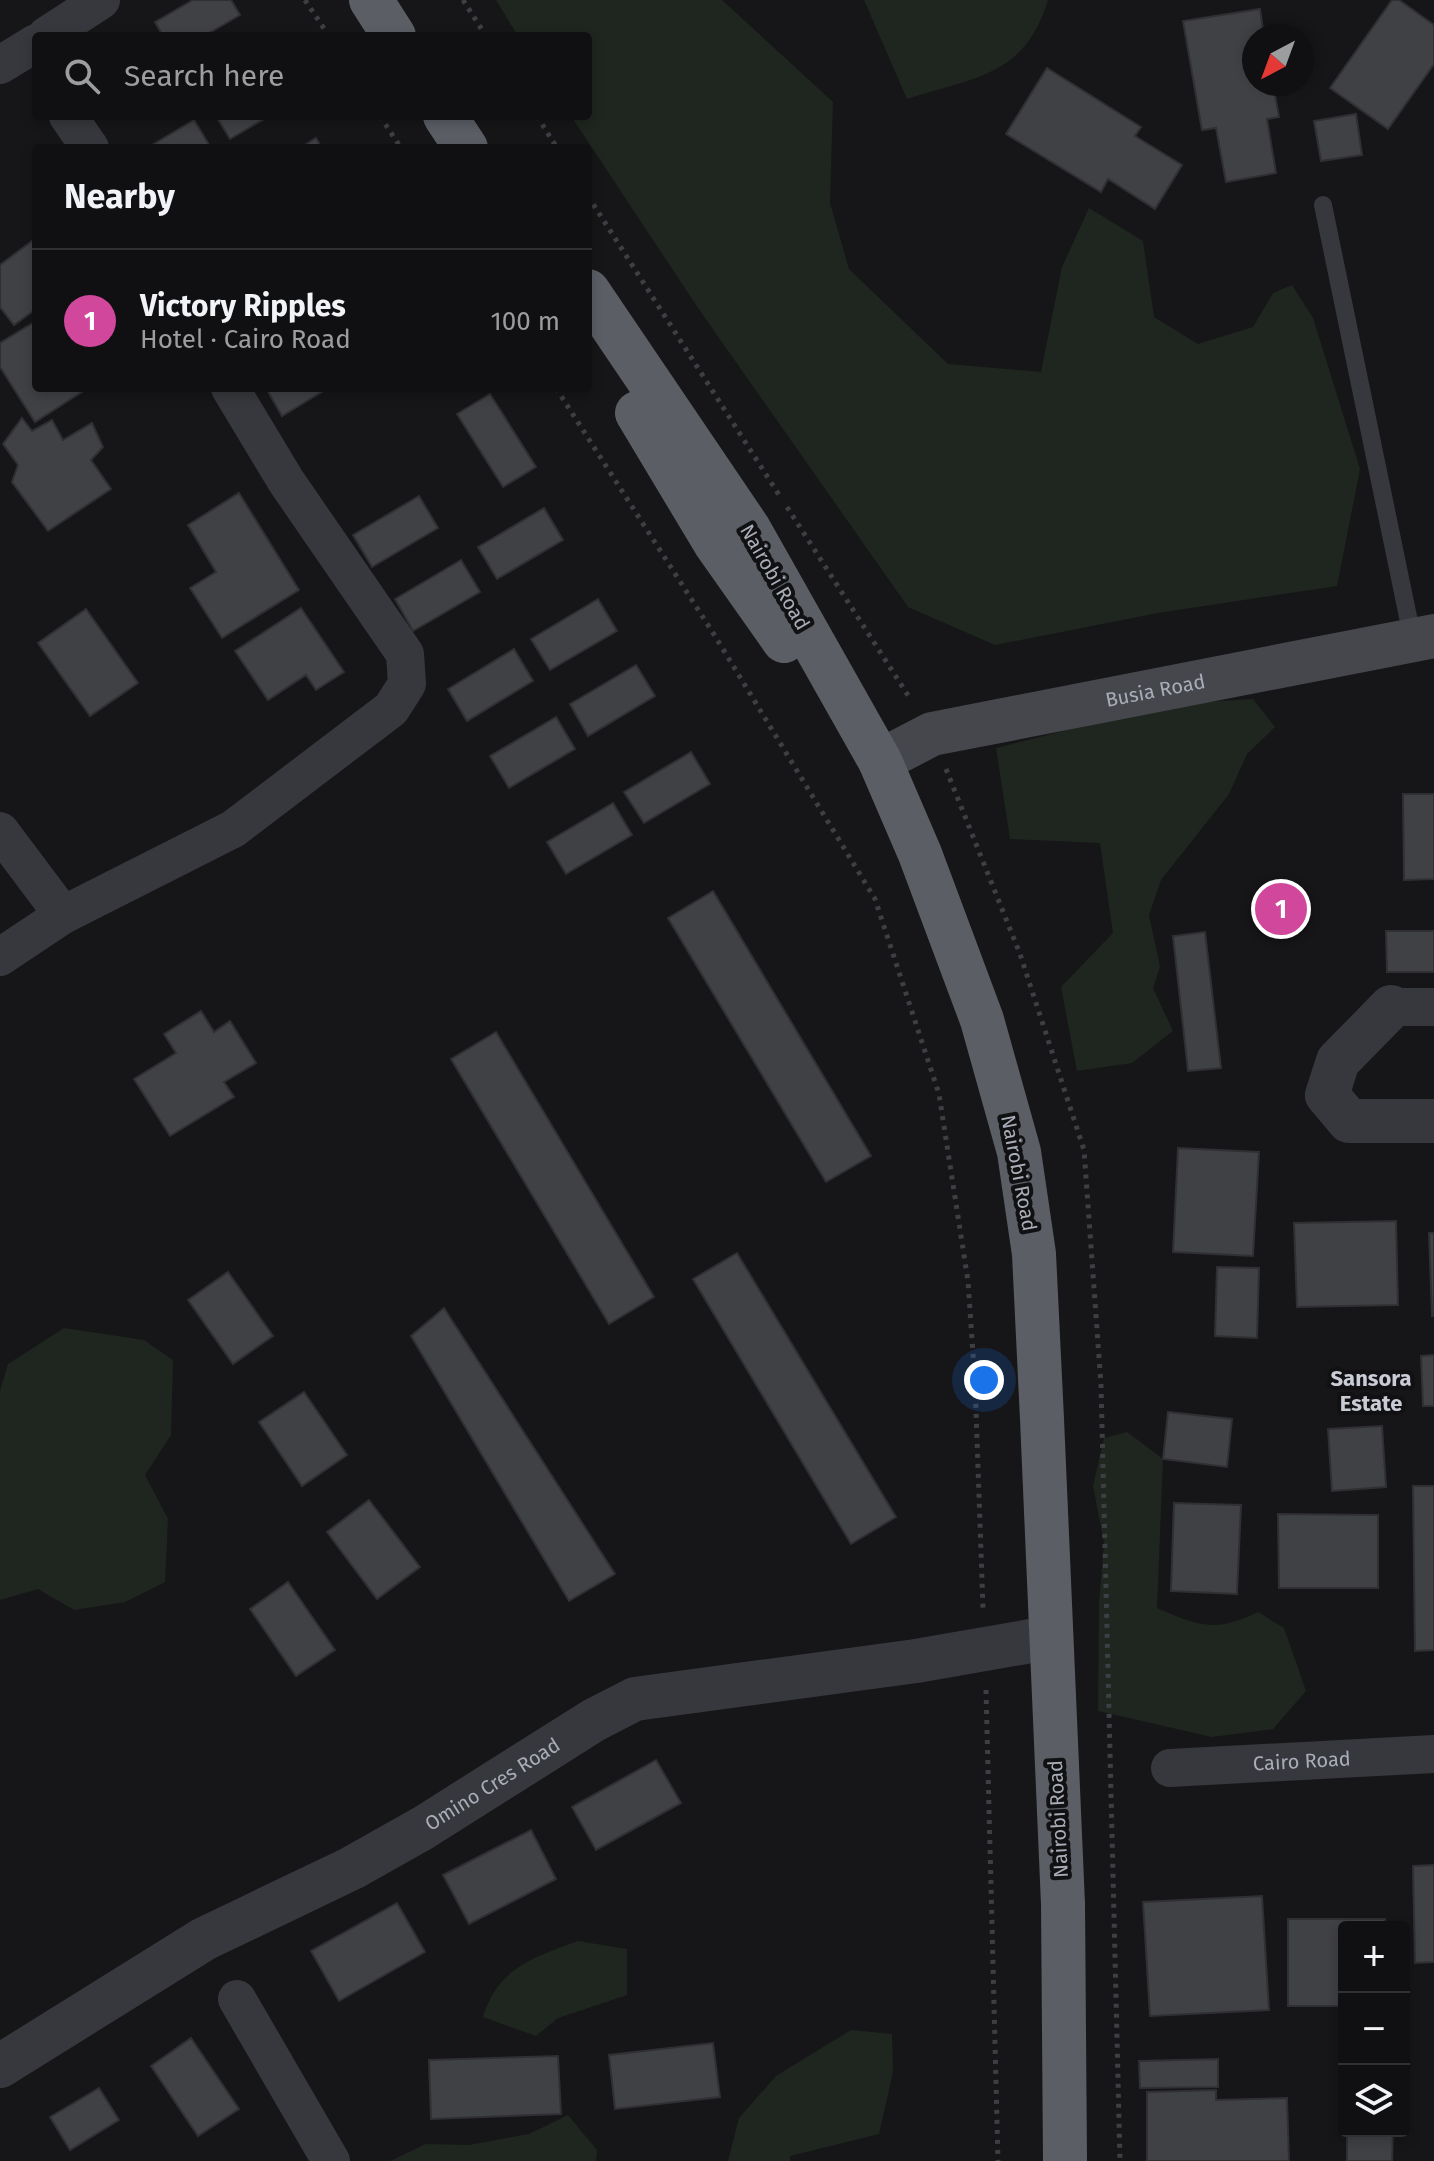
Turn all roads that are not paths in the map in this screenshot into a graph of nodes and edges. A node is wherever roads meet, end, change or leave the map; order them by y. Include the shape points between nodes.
1 (101, 0) edge
2 (371, 0) edge
3 (405, 0) edge
4 (57, 32) edge
5 (391, 32) edge
6 (425, 32) edge
7 (71, 120) edge
8 (448, 120) edge
9 (478, 120) edge
10 (87, 144) edge
11 (463, 144) edge
12 (492, 144) edge
13 (1323, 205) dead end
14 (592, 297) edge
15 (592, 337) edge
16 (232, 392) edge
17 (1423, 639) edge
18 (880, 761) junction
19 (0, 831) edge
20 (63, 915) junction
21 (0, 957) edge
22 (1413, 1007) edge
23 (1434, 1121) edge
24 (1031, 1641) junction
25 (1434, 1754) edge
26 (1170, 1768) dead end
27 (237, 1999) dead end
28 (0, 2066) edge
29 (331, 2161) edge
30 (1044, 2161) edge
31 (1065, 2161) edge

1 - 4 street
2 - 5 highway
3 - 6 highway
7 - 10 street
8 - 11 highway
9 - 12 highway
13 - 17 lane
14 - 18 highway, Nairobi Road via 749,529
15 - 24 highway, Nairobi Road via 715,543 871,765 919,870 978,1035 1013,1153 1024,1260 1031,1375
16 - 20 street via 286,481 405,654 407,684 391,709 233,829
17 - 18 main road, Busia Road via 932,734
18 - 31 highway, Nairobi Road via 982,1020 1019,1152 1034,1254 1063,1904
19 - 20 street
20 - 21 street
22 - 23 street via 1338,1061 1327,1095 1349,1121
24 - 28 street, Omino Cres Road via 635,1699 352,1868 204,1939
24 - 30 highway, Nairobi Road
25 - 26 street, Cairo Road
27 - 29 street

